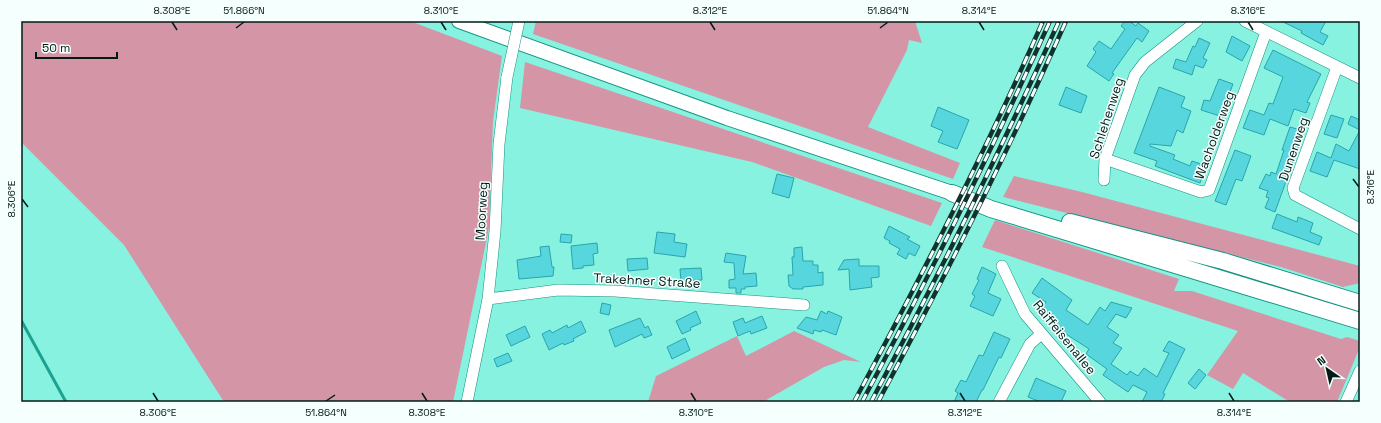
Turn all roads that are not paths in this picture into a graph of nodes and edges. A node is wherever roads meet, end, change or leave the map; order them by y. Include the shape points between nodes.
1 (459, 21) edge
2 (519, 21) edge
3 (1197, 21) edge
4 (1245, 21) edge
5 (1266, 32) junction
6 (1337, 67) junction
7 (1360, 78) edge
8 (1105, 159) junction
9 (1104, 180) dead end
10 (952, 192) junction
11 (1360, 229) edge
12 (1002, 266) dead end
13 (488, 298) junction
14 (1360, 303) edge
15 (804, 305) dead end
16 (1356, 320) edge
17 (1041, 334) junction
18 (1360, 371) edge
19 (467, 402) edge
20 (999, 402) edge
21 (1100, 402) edge
22 (1346, 402) edge

1 - 10 main road via 727,118
2 - 13 street, Moorweg, bridge via 507,77 499,144 495,231
3 - 8 street, Schlehenweg via 1145,62 1135,75
4 - 5 street
5 - 6 street
5 - 8 street, Wacholderweg via 1209,190 1201,192
6 - 7 street
6 - 11 street, Dunenweg via 1293,188 1295,195
8 - 9 street, Schlehenweg
10 - 14 highway via 1223,261
10 - 16 highway via 991,209
12 - 17 street, Raiffeisenallee via 1025,314
13 - 15 street, Trakehner Straße via 558,290 615,291
13 - 19 street, Moorweg
17 - 20 street via 1030,344
17 - 21 street, Raiffeisenallee
18 - 22 street

